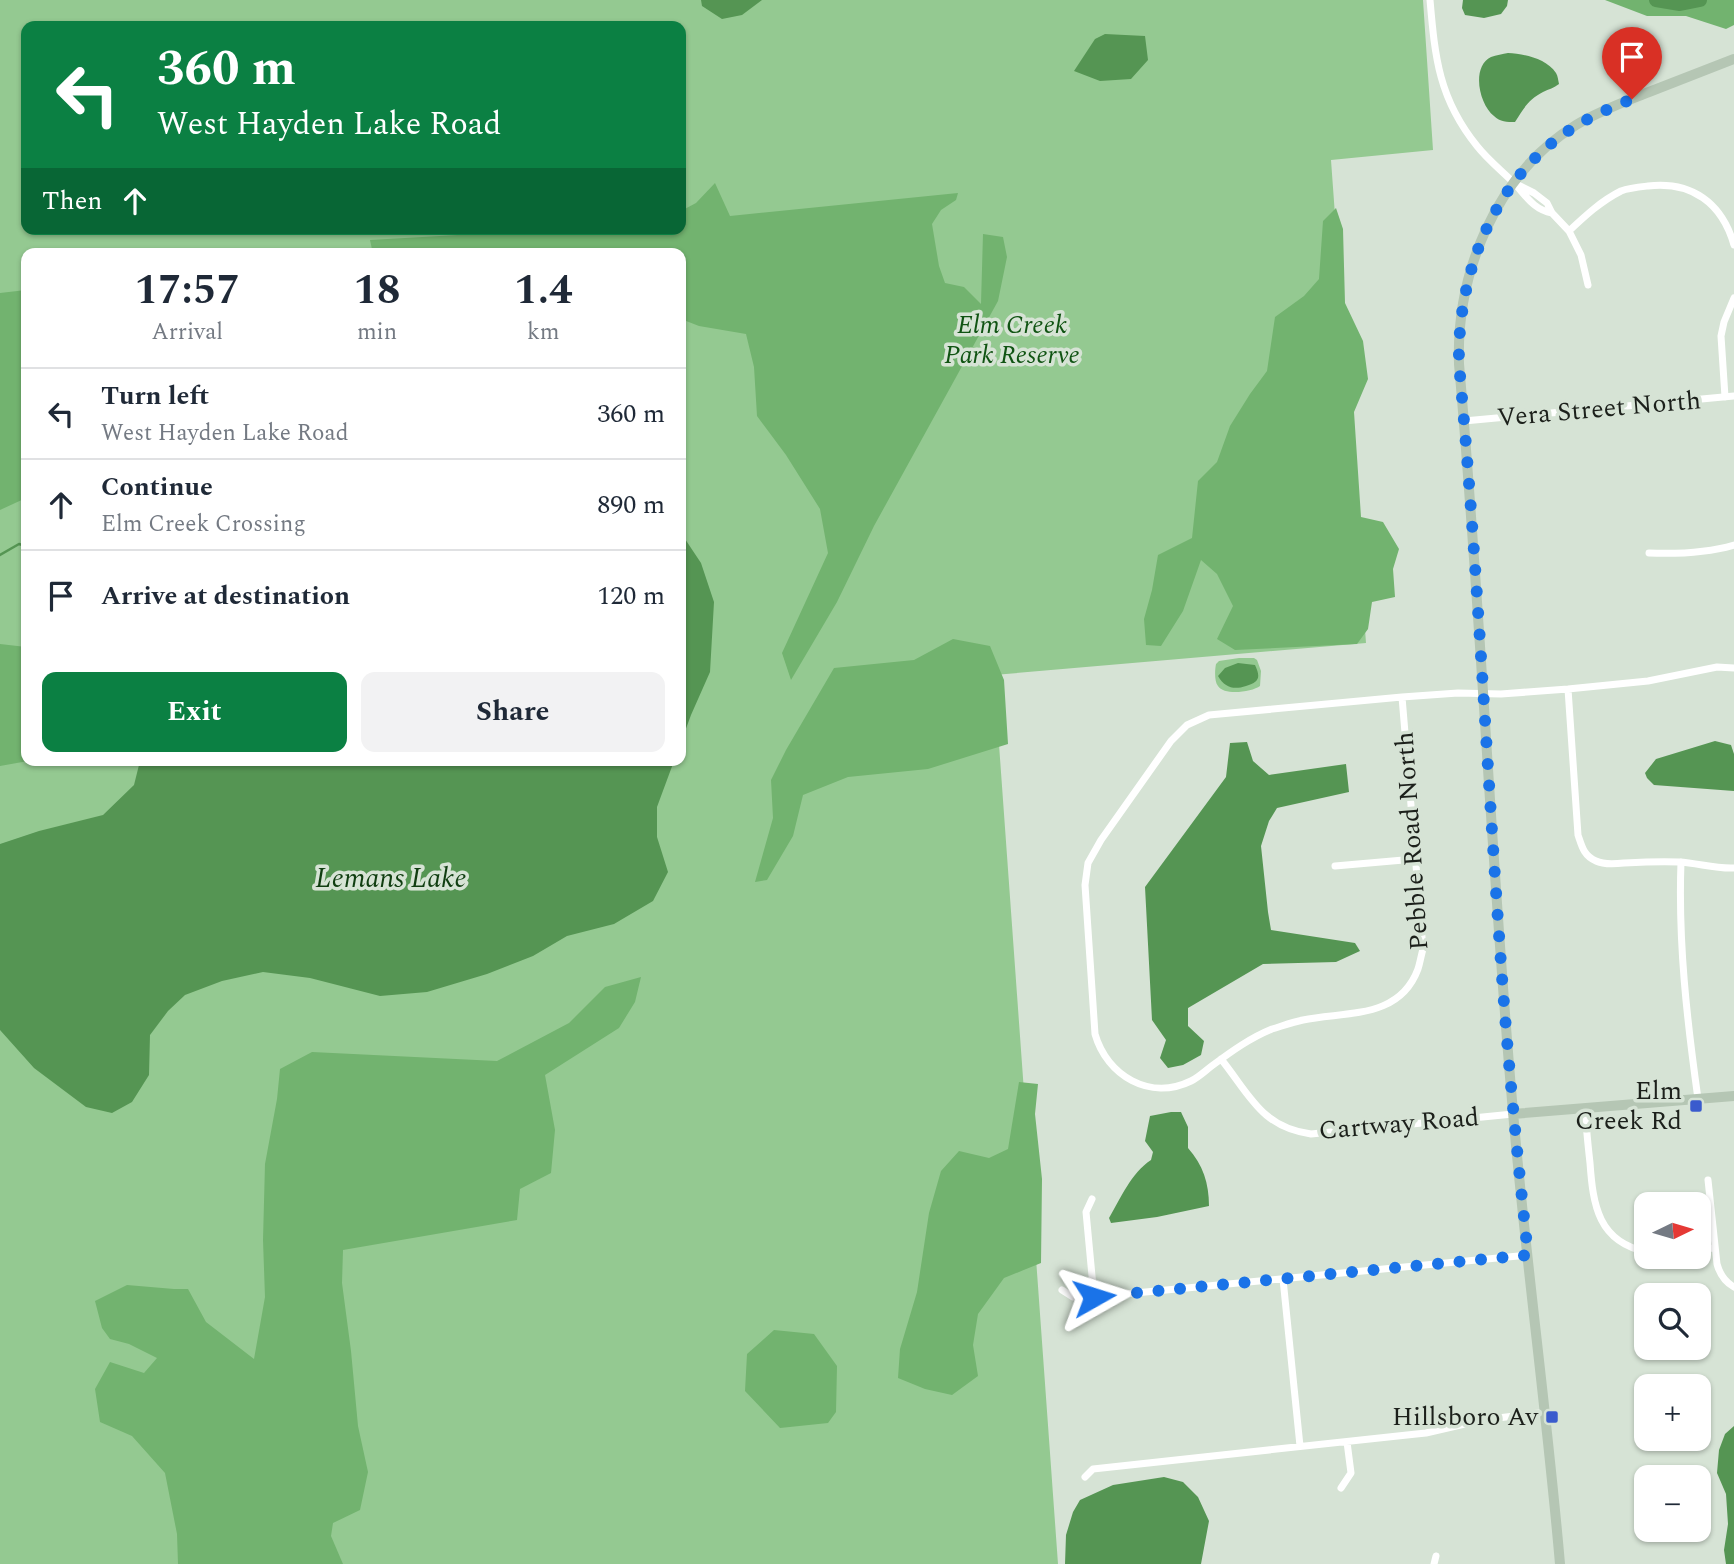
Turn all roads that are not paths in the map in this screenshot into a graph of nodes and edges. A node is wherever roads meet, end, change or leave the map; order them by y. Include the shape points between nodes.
1 (1430, 0) edge
2 (1734, 59) edge
3 (1514, 183) junction
4 (1569, 231) junction
5 (1734, 245) edge
6 (1588, 285) dead end
7 (1734, 298) edge
8 (1730, 397) edge
9 (1464, 421) junction
10 (1734, 545) edge
11 (1649, 553) dead end
12 (1734, 668) edge
13 (1568, 689) junction
14 (1484, 694) junction
15 (1402, 697) junction
16 (1415, 859) junction
17 (1681, 862) junction
18 (1335, 866) dead end
19 (1734, 868) edge
20 (1221, 1059) junction
21 (1734, 1096) edge
22 (1698, 1099) junction
23 (1585, 1108) junction
24 (1513, 1114) junction
25 (1709, 1180) dead end
26 (1092, 1199) dead end
27 (1634, 1248) edge
28 (1712, 1248) edge
29 (1715, 1248) junction
30 (1528, 1255) junction
31 (1283, 1279) junction
32 (1734, 1287) edge
33 (1062, 1290) dead end
34 (1094, 1297) junction
35 (1546, 1412) junction
36 (1348, 1442) junction
37 (1300, 1446) junction
38 (1085, 1477) dead end
39 (1341, 1488) dead end
40 (1560, 1564) edge

1 - 3 street via 1436,60 1452,106 1478,147
2 - 3 main road via 1586,119 1544,149
3 - 4 street via 1529,201 1552,213
3 - 9 main road via 1482,239 1464,295 1458,351
4 - 5 street via 1597,205 1625,190 1663,185 1695,193 1709,202 1729,228
4 - 6 street
7 - 8 street via 1721,336
8 - 9 street, Vera Street North
9 - 14 main road
10 - 11 street
12 - 13 street, Pebble Road North
13 - 14 street, Pebble Road North
13 - 17 street via 1578,835 1583,851 1599,862 1614,864
14 - 15 street, Pebble Road North
14 - 24 main road
15 - 16 street, Pebble Road North
15 - 20 street, Pebble Road North via 1209,715 1187,725 1171,741 1088,863 1085,885 1093,1017 1105,1058 1126,1078 1158,1087 1192,1080
16 - 18 street
16 - 20 street, Pebble Road North via 1423,949 1417,971 1404,991 1375,1010 1302,1020 1273,1029
17 - 19 street
17 - 22 street via 1686,1008
20 - 24 street, Cartway Road via 1257,1108 1297,1132
21 - 22 main road, Cartway Road
22 - 23 main road, Cartway Road
23 - 24 main road, Cartway Road
23 - 27 street via 1595,1207 1611,1233
24 - 30 main road
25 - 29 street
26 - 34 street via 1086,1212
28 - 29 street
29 - 32 street via 1719,1273
30 - 31 street
30 - 35 main road
31 - 34 street
31 - 37 street
33 - 34 street via 1073,1297
35 - 36 street
35 - 40 main road
36 - 37 street
36 - 39 street via 1351,1474
37 - 38 street via 1093,1468

